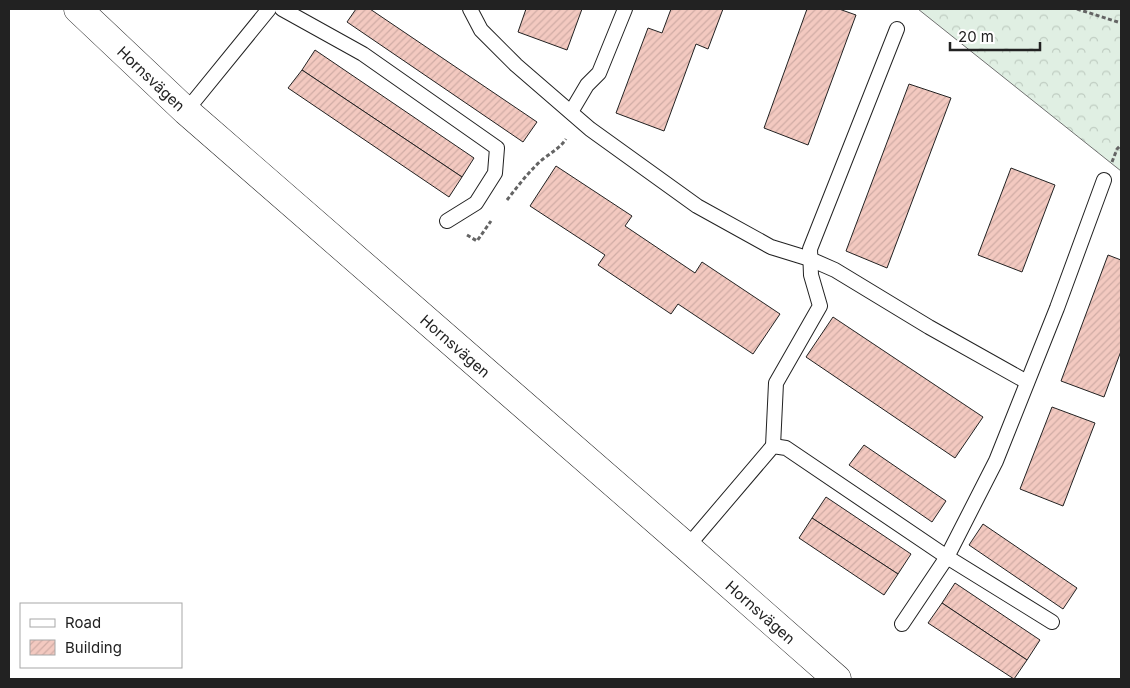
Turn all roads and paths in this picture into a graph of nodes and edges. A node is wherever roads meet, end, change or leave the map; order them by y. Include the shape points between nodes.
1 (78, 9) edge
2 (268, 9) edge
3 (282, 9) edge
4 (470, 9) edge
5 (625, 9) edge
6 (1077, 9) edge
7 (1121, 23) edge
8 (897, 29) dead end
9 (186, 111) junction
10 (575, 116) junction
11 (1104, 180) dead end
12 (506, 201) dead end
13 (494, 217) dead end
14 (447, 221) joint
15 (810, 259) junction
16 (1027, 382) junction
17 (774, 446) junction
18 (688, 547) junction
19 (947, 557) junction
20 (1052, 622) dead end
21 (902, 624) dead end
22 (837, 679) edge

1 - 9 street, Hornsvägen
2 - 9 lane
3 - 14 lane via 363,54 497,148 495,173 476,203
4 - 10 lane via 481,30
5 - 10 lane via 599,73 587,85
6 - 7 path
8 - 15 lane via 810,249
9 - 18 street, Hornsvägen
10 - 12 path via 562,145 543,159
10 - 15 lane via 697,206 770,247
11 - 16 lane
13 - 14 path via 476,241
15 - 16 lane via 835,270
15 - 17 lane via 820,306 776,383
16 - 19 lane via 996,461
17 - 18 lane
17 - 19 lane via 786,448
18 - 22 street, Hornsvägen
19 - 20 lane
19 - 21 lane

